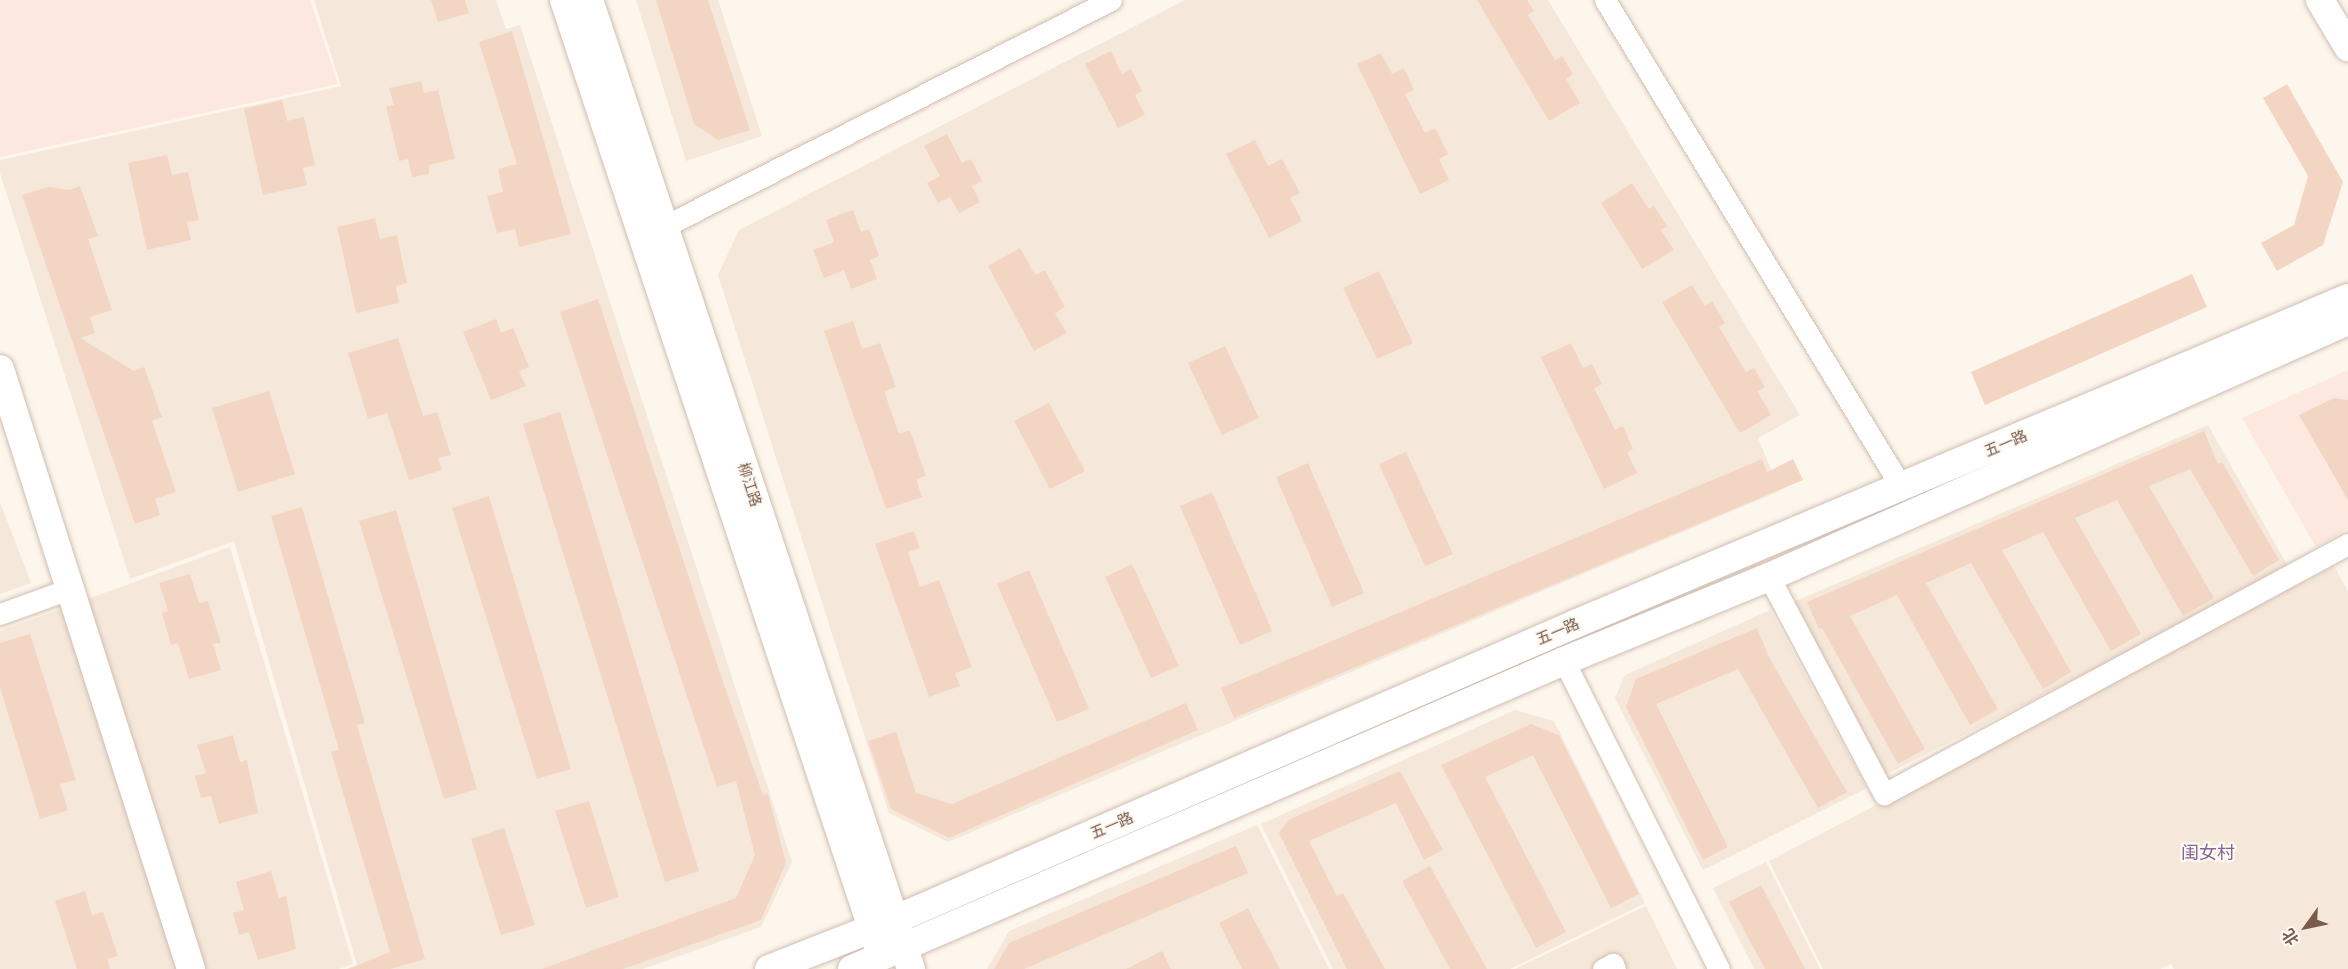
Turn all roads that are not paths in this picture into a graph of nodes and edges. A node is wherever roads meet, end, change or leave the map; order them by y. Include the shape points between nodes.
1 (564, 0) edge
2 (589, 0) edge
3 (1111, 0) edge
4 (1605, 0) edge
5 (2320, 0) edge
6 (2348, 47) edge
7 (652, 233) junction
8 (2348, 298) edge
9 (2348, 321) edge
10 (0, 369) edge
11 (1902, 488) junction
12 (2348, 544) edge
13 (1769, 577) junction
14 (69, 589) junction
15 (0, 614) edge
16 (1575, 624) junction
17 (1576, 656) junction
18 (883, 925) junction
19 (896, 961) edge
20 (190, 969) edge
21 (770, 969) edge
22 (852, 969) edge
23 (1603, 969) edge
24 (1615, 969) edge
25 (1719, 969) edge

1 - 7 street, 柳江路
2 - 7 street, 柳江路
3 - 7 street
4 - 11 street
5 - 6 street
7 - 18 street, 柳江路
8 - 11 street, 五一路
9 - 13 street, 五一路
10 - 14 street
11 - 16 street, 五一路
12 - 13 street via 1884,794
13 - 17 street, 五一路
14 - 15 street
14 - 20 street
16 - 17 street
16 - 18 street, 五一路
17 - 19 street, 五一路
17 - 25 street
18 - 19 street, 柳江路
18 - 21 street, 五一路
19 - 22 street, 五一路
23 - 24 street via 1613,964

